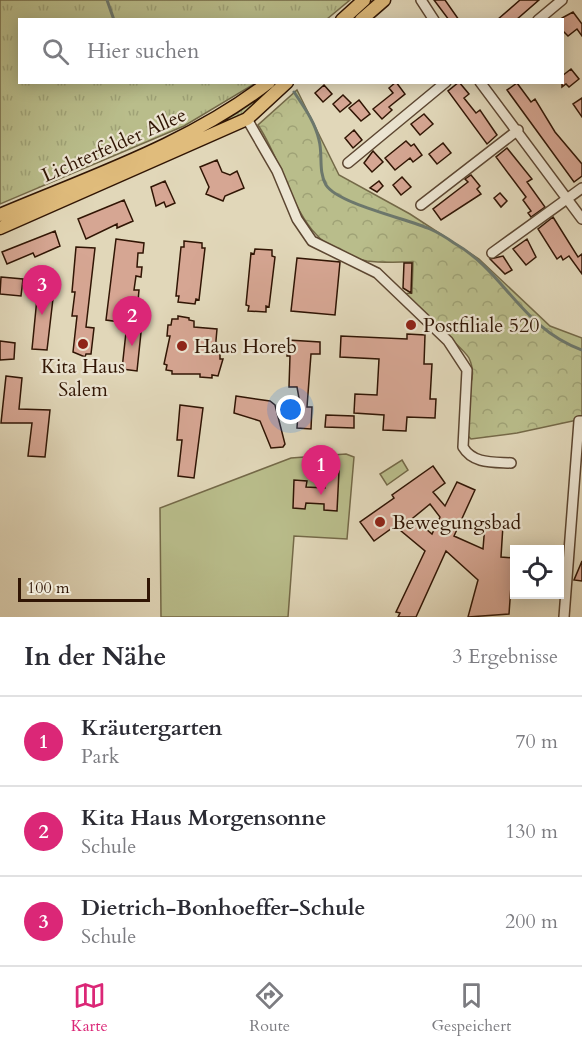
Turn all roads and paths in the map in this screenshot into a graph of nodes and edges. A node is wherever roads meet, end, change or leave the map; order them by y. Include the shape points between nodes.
1 (364, 0) edge
2 (384, 0) edge
3 (421, 0) edge
4 (562, 0) edge
5 (344, 18) edge
6 (363, 18) edge
7 (433, 18) edge
8 (540, 18) edge
9 (266, 84) edge
10 (285, 84) edge
11 (444, 84) edge
12 (482, 84) edge
13 (247, 119) junction
14 (518, 130) junction
15 (348, 163) dead end
16 (582, 188) edge
17 (567, 199) junction
18 (421, 205) dead end
19 (0, 215) edge
20 (582, 219) edge
21 (0, 228) edge
22 (492, 253) dead end
23 (581, 421) edge
24 (511, 463) dead end
25 (564, 617) edge

1 - 5 main road
2 - 6 main road
3 - 7 street
4 - 8 street
9 - 19 main road, Lichterfelder Allee via 183,138
10 - 13 main road, Lichterfelder Allee
11 - 15 street
12 - 14 street
13 - 21 main road, Lichterfelder Allee
13 - 24 street via 312,241 377,273 462,358 468,378 463,447 468,455 477,460
14 - 17 street
14 - 18 street
16 - 17 street
17 - 20 street
17 - 22 street
23 - 25 street

